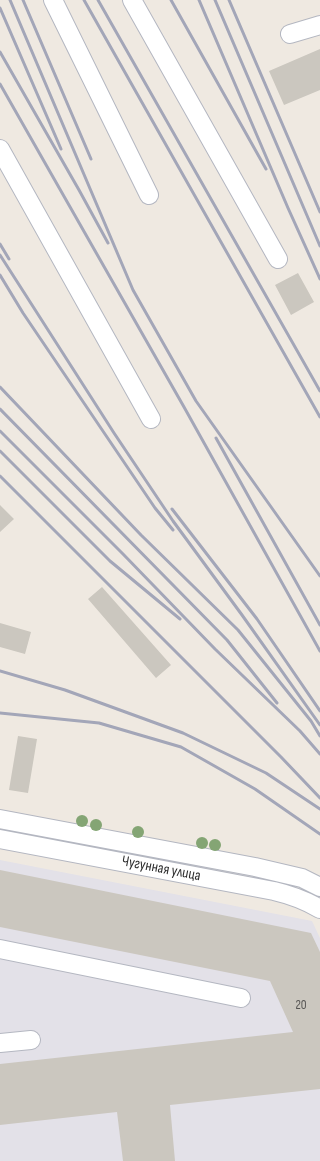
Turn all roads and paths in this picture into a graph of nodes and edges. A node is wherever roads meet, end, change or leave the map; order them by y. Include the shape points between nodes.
1 (53, 0) edge
2 (132, 0) edge
3 (320, 25) edge
4 (290, 34) dead end
5 (0, 149) edge
6 (150, 195) dead end
7 (278, 259) dead end
8 (151, 419) dead end
9 (0, 819) edge
10 (0, 839) edge
11 (320, 886) edge
12 (320, 909) edge
13 (0, 950) edge
14 (241, 998) dead end
15 (31, 1040) dead end
16 (0, 1044) edge

1 - 6 street
2 - 7 street
3 - 4 street
5 - 8 street
9 - 11 street, Чугунная улица via 255,868 302,878
10 - 12 street, Чугунная улица via 274,891 293,896
13 - 14 street
15 - 16 street

